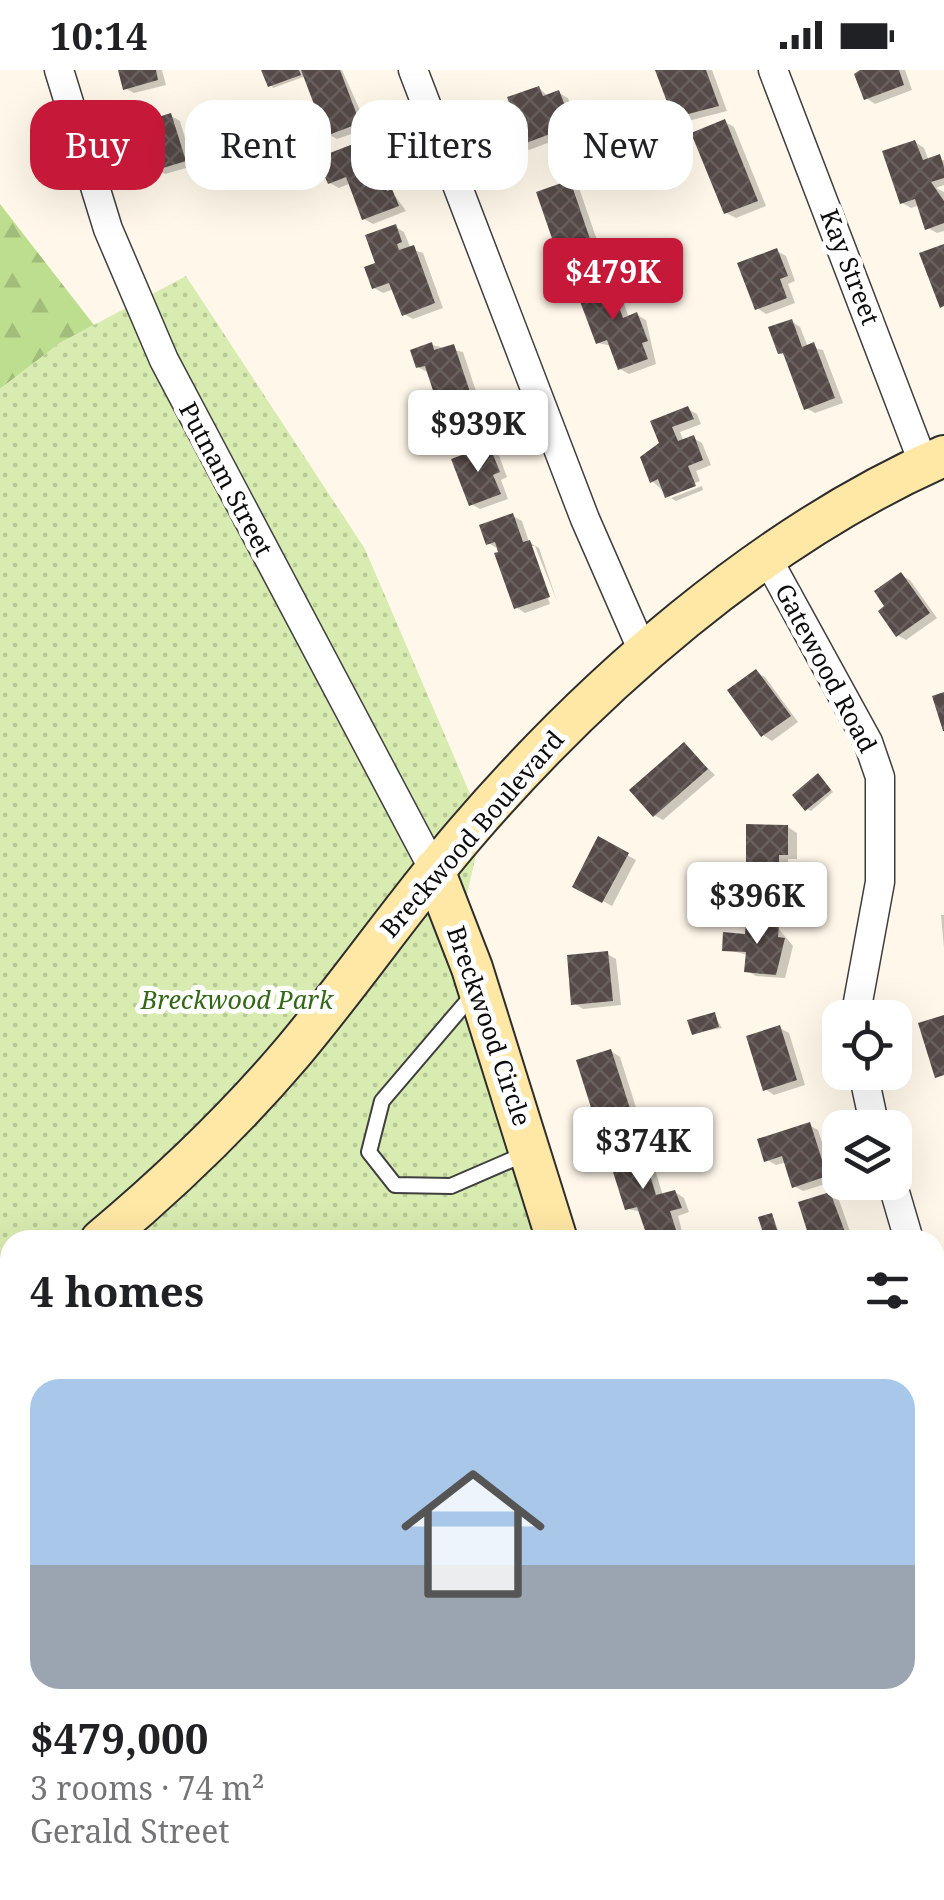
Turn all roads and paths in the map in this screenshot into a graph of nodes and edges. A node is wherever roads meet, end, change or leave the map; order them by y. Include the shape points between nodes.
1 (59, 70) edge
2 (413, 70) edge
3 (773, 70) edge
4 (934, 460) edge
5 (767, 558) junction
6 (645, 656) junction
7 (434, 870) junction
8 (479, 988) junction
9 (858, 1000) edge
10 (532, 1151) junction
11 (897, 1200) edge
12 (112, 1230) edge
13 (554, 1230) edge
14 (906, 1230) edge

1 - 7 street, Putnam Street via 108,229 164,360
2 - 6 street via 584,519
3 - 4 street, Kay Street
4 - 5 main road, Breckwood Boulevard
5 - 6 main road, Breckwood Boulevard
5 - 9 street, Gatewood Road via 868,742 880,777 880,882
6 - 7 main road, Breckwood Boulevard via 544,747
7 - 8 main road, Breckwood Circle
7 - 12 main road, Breckwood Boulevard via 270,1078
8 - 10 main road, Breckwood Circle
8 - 10 lane via 382,1101 369,1152 395,1185 451,1186
10 - 13 main road, Breckwood Circle
11 - 14 street

